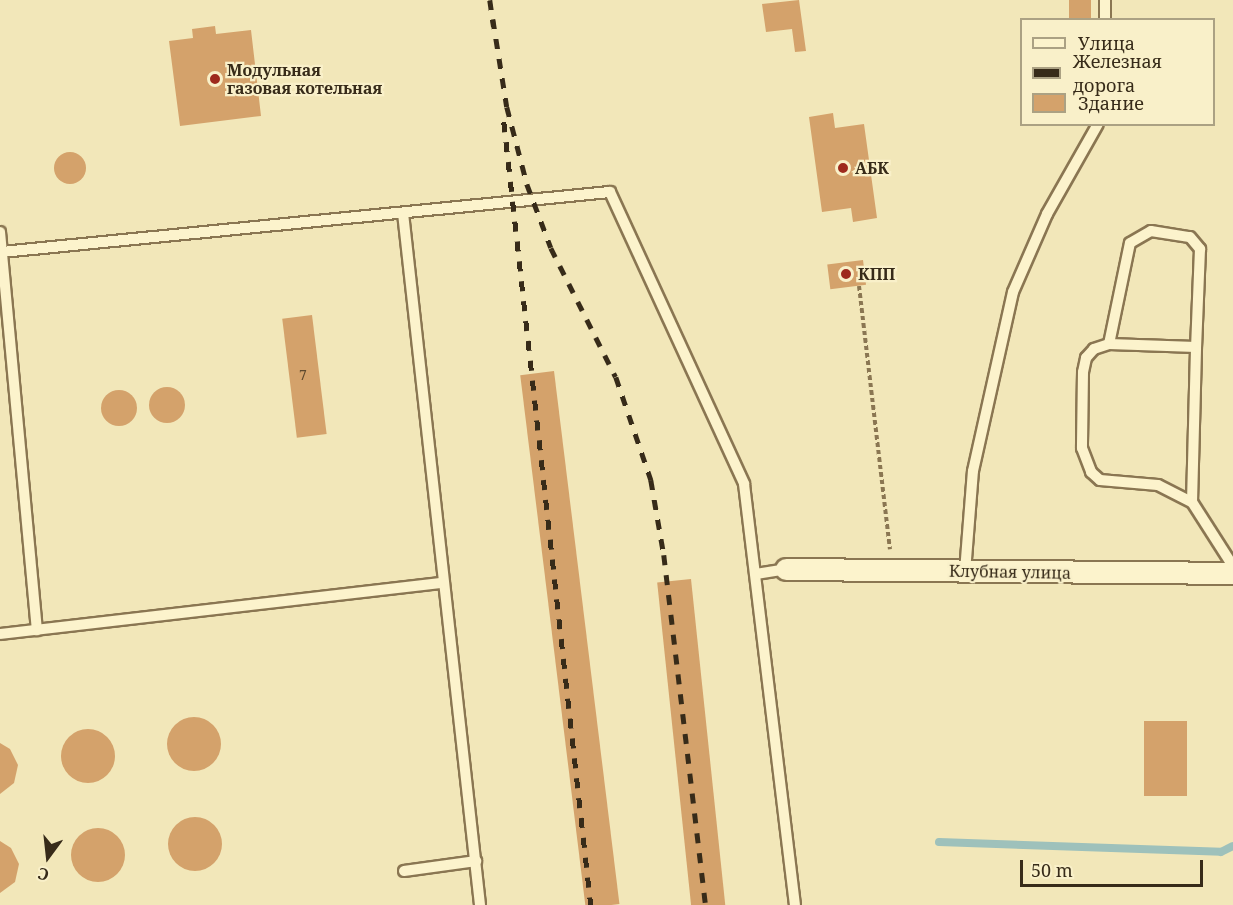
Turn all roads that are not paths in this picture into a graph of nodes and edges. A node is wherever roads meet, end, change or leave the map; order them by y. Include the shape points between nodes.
1 (1105, 0) edge
2 (1105, 18) edge
3 (1097, 126) edge
4 (403, 213) junction
5 (0, 232) edge
6 (2, 252) junction
7 (1109, 344) junction
8 (1196, 347) junction
9 (1192, 502) junction
10 (1233, 566) edge
11 (786, 569) joint
12 (965, 572) junction
13 (1233, 573) edge
14 (756, 574) junction
15 (442, 583) junction
16 (37, 630) junction
17 (0, 634) edge
18 (476, 861) junction
19 (404, 871) dead end
20 (480, 905) edge
21 (795, 905) edge

1 - 2 lane
3 - 12 lane via 1047,214 1013,292 973,471
4 - 6 lane
4 - 14 lane via 610,192 737,463 748,504
4 - 15 lane
5 - 6 lane
6 - 16 lane
7 - 8 lane
7 - 8 lane via 1130,243 1151,231 1190,237 1200,249
7 - 9 lane via 1094,348 1086,358 1084,460 1100,480 1158,485
8 - 9 lane
9 - 10 lane
11 - 12 street, Клубная улица
11 - 14 lane
12 - 13 street, Клубная улица
14 - 21 lane
15 - 16 lane
15 - 18 lane
16 - 17 lane
18 - 19 lane
18 - 20 lane

